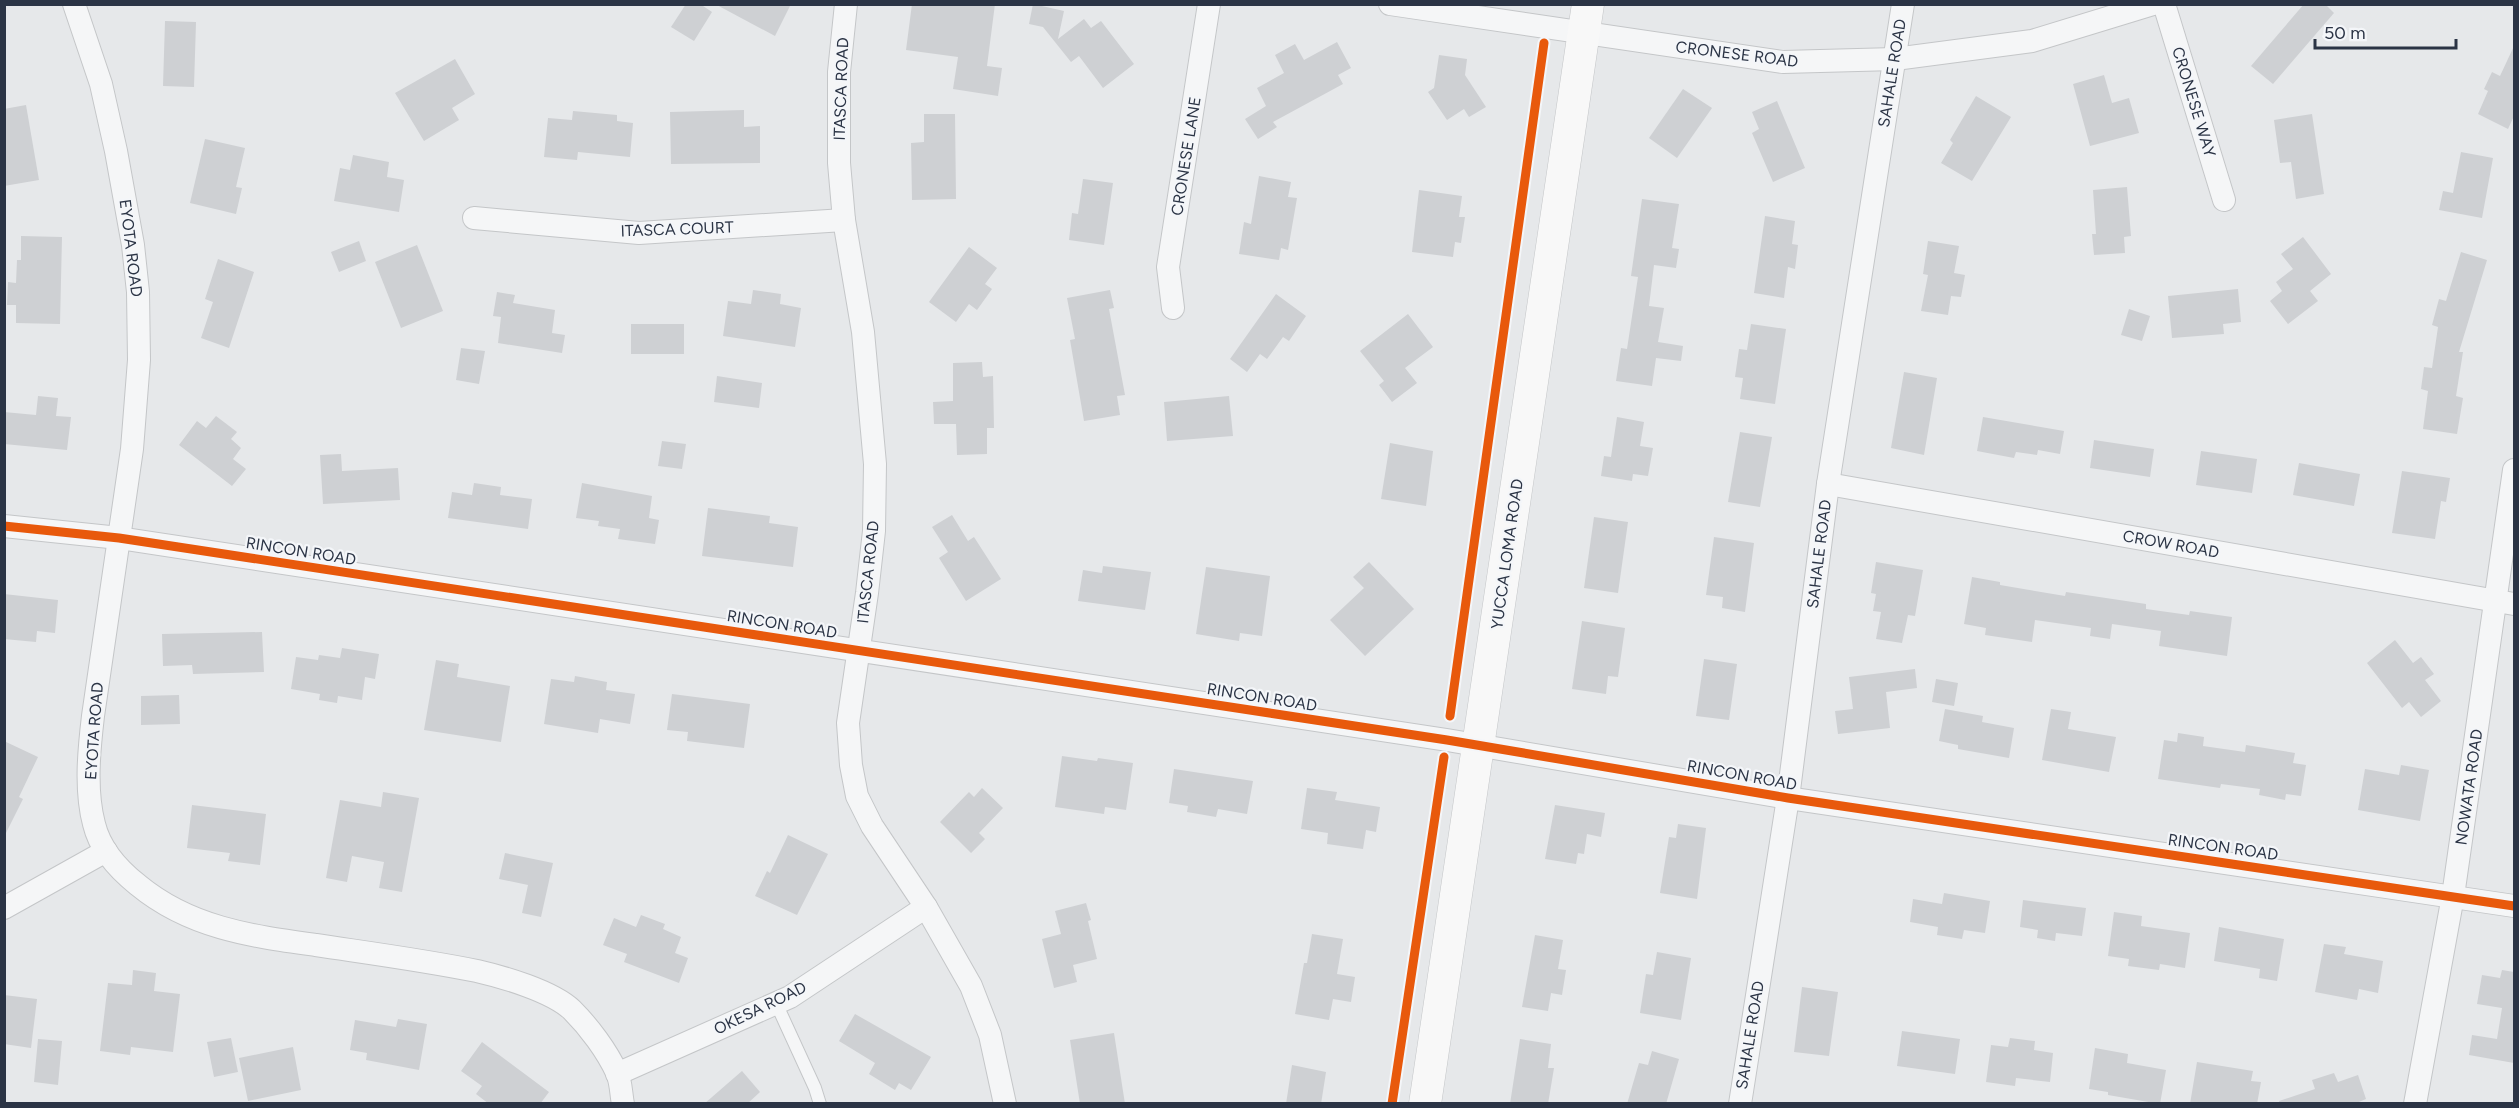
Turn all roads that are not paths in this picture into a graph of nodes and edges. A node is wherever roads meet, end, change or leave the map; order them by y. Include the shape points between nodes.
1 (74, 4) edge
2 (846, 4) edge
3 (1209, 4) edge
4 (1390, 4) edge
5 (1903, 4) edge
6 (2153, 4) edge
7 (2164, 4) edge
8 (1586, 19) edge
9 (1895, 59) junction
10 (2224, 200) dead end
11 (474, 218) dead end
12 (844, 220) junction
13 (1173, 308) dead end
14 (2514, 470) edge
15 (1828, 484) junction
16 (4, 526) edge
17 (119, 538) junction
18 (2505, 602) edge
19 (859, 651) junction
20 (1479, 745) junction
21 (1788, 798) junction
22 (106, 851) junction
23 (2453, 896) junction
24 (2514, 906) edge
25 (926, 907) junction
26 (4, 908) edge
27 (776, 1003) junction
28 (617, 1074) junction
29 (1745, 1103) edge
30 (623, 1104) edge
31 (820, 1104) edge
32 (1005, 1104) edge
33 (1425, 1104) edge
34 (2415, 1104) edge

1 - 17 street, EYOTA ROAD via 100,84 116,151 138,292 139,360
2 - 12 street, ITASCA ROAD via 839,72 839,163
3 - 13 street, CRONESE LANE via 1168,267
4 - 8 street, CRONESE ROAD
5 - 9 street, SAHALE ROAD
6 - 9 street, CRONESE ROAD via 2032,40
7 - 10 street, CRONESE WAY
8 - 9 street, CRONESE ROAD via 1783,62
8 - 20 main road, YUCCA LOMA ROAD
9 - 15 street, SAHALE ROAD
11 - 12 street, ITASCA COURT via 639,234
12 - 19 street, ITASCA ROAD via 863,332 874,464 874,531
14 - 18 street, NOWATA ROAD
15 - 18 street, CROW ROAD
15 - 21 street, SAHALE ROAD
16 - 17 street, RINCON ROAD
17 - 19 street, RINCON ROAD
17 - 22 street, EYOTA ROAD via 89,753 94,825
18 - 23 street, NOWATA ROAD
19 - 20 street, RINCON ROAD
19 - 25 street, ITASCA ROAD via 848,723 857,795 872,826
20 - 21 street, RINCON ROAD
20 - 33 main road, YUCCA LOMA ROAD
21 - 23 street, RINCON ROAD
21 - 29 street, SAHALE ROAD
22 - 26 street
22 - 28 street, EYOTA ROAD via 124,874 147,893 176,912 215,927 453,966 508,978 538,990 571,1008 597,1040
23 - 24 street, RINCON ROAD
23 - 34 street, NOWATA ROAD
25 - 27 street, OKESA ROAD
25 - 32 street, ITASCA ROAD via 971,986 990,1035
27 - 28 street, OKESA ROAD
27 - 31 lane
28 - 30 street, EYOTA ROAD

